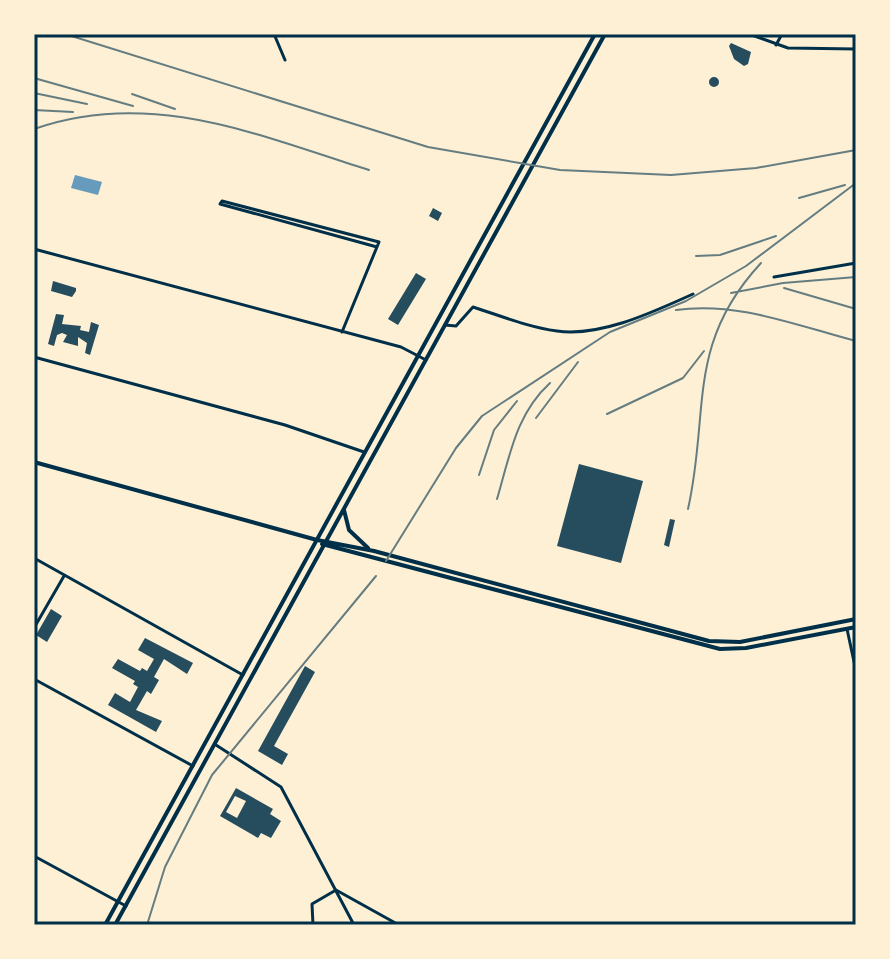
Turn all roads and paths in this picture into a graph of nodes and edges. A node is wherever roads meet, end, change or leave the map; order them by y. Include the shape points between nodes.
1 (274, 34) edge
2 (595, 34) edge
3 (605, 34) edge
4 (749, 34) edge
5 (782, 34) edge
6 (776, 45) junction
7 (856, 49) edge
8 (285, 60) dead end
9 (378, 245) junction
10 (34, 249) edge
11 (856, 263) edge
12 (774, 277) dead end
13 (693, 294) dead end
14 (445, 325) junction
15 (342, 332) junction
16 (418, 356) junction
17 (34, 357) edge
18 (426, 360) junction
19 (365, 453) junction
20 (34, 462) edge
21 (344, 509) junction
22 (317, 540) junction
23 (327, 540) junction
24 (324, 547) junction
25 (374, 551) junction
26 (34, 558) edge
27 (64, 576) junction
28 (856, 619) edge
29 (845, 621) junction
30 (856, 627) edge
31 (34, 628) edge
32 (650, 628) junction
33 (847, 629) junction
34 (856, 671) edge
35 (243, 675) junction
36 (34, 679) edge
37 (216, 745) junction
38 (193, 766) junction
39 (34, 856) edge
40 (336, 890) junction
41 (118, 902) junction
42 (126, 906) junction
43 (105, 925) edge
44 (115, 925) edge
45 (313, 925) edge
46 (354, 925) edge
47 (399, 925) edge

1 - 8 street
2 - 16 main road
3 - 14 main road
4 - 6 street
5 - 6 street
6 - 7 street
9 - 9 street via 221,207 220,204 222,201
9 - 15 street
10 - 15 street
11 - 12 street
13 - 14 street via 606,327 555,331 473,307 456,326
14 - 18 main road
15 - 16 street
16 - 18 street
16 - 19 main road
17 - 19 street via 285,425
18 - 21 main road
19 - 22 main road
20 - 22 main road
21 - 23 main road
21 - 25 main road via 349,530
22 - 23 main road
22 - 24 main road
22 - 35 main road
23 - 24 main road
23 - 25 main road
24 - 32 main road
24 - 37 main road
25 - 32 main road
26 - 27 street
27 - 31 street
27 - 35 street
28 - 29 main road
29 - 32 main road via 721,642
29 - 33 main road
30 - 33 main road
32 - 33 main road via 735,649
33 - 34 street
35 - 38 main road
36 - 38 street
37 - 40 street via 281,787
37 - 42 main road
38 - 41 main road
39 - 41 street
40 - 45 street via 312,904
40 - 46 street
40 - 47 street
41 - 42 street
41 - 43 main road
42 - 44 main road

